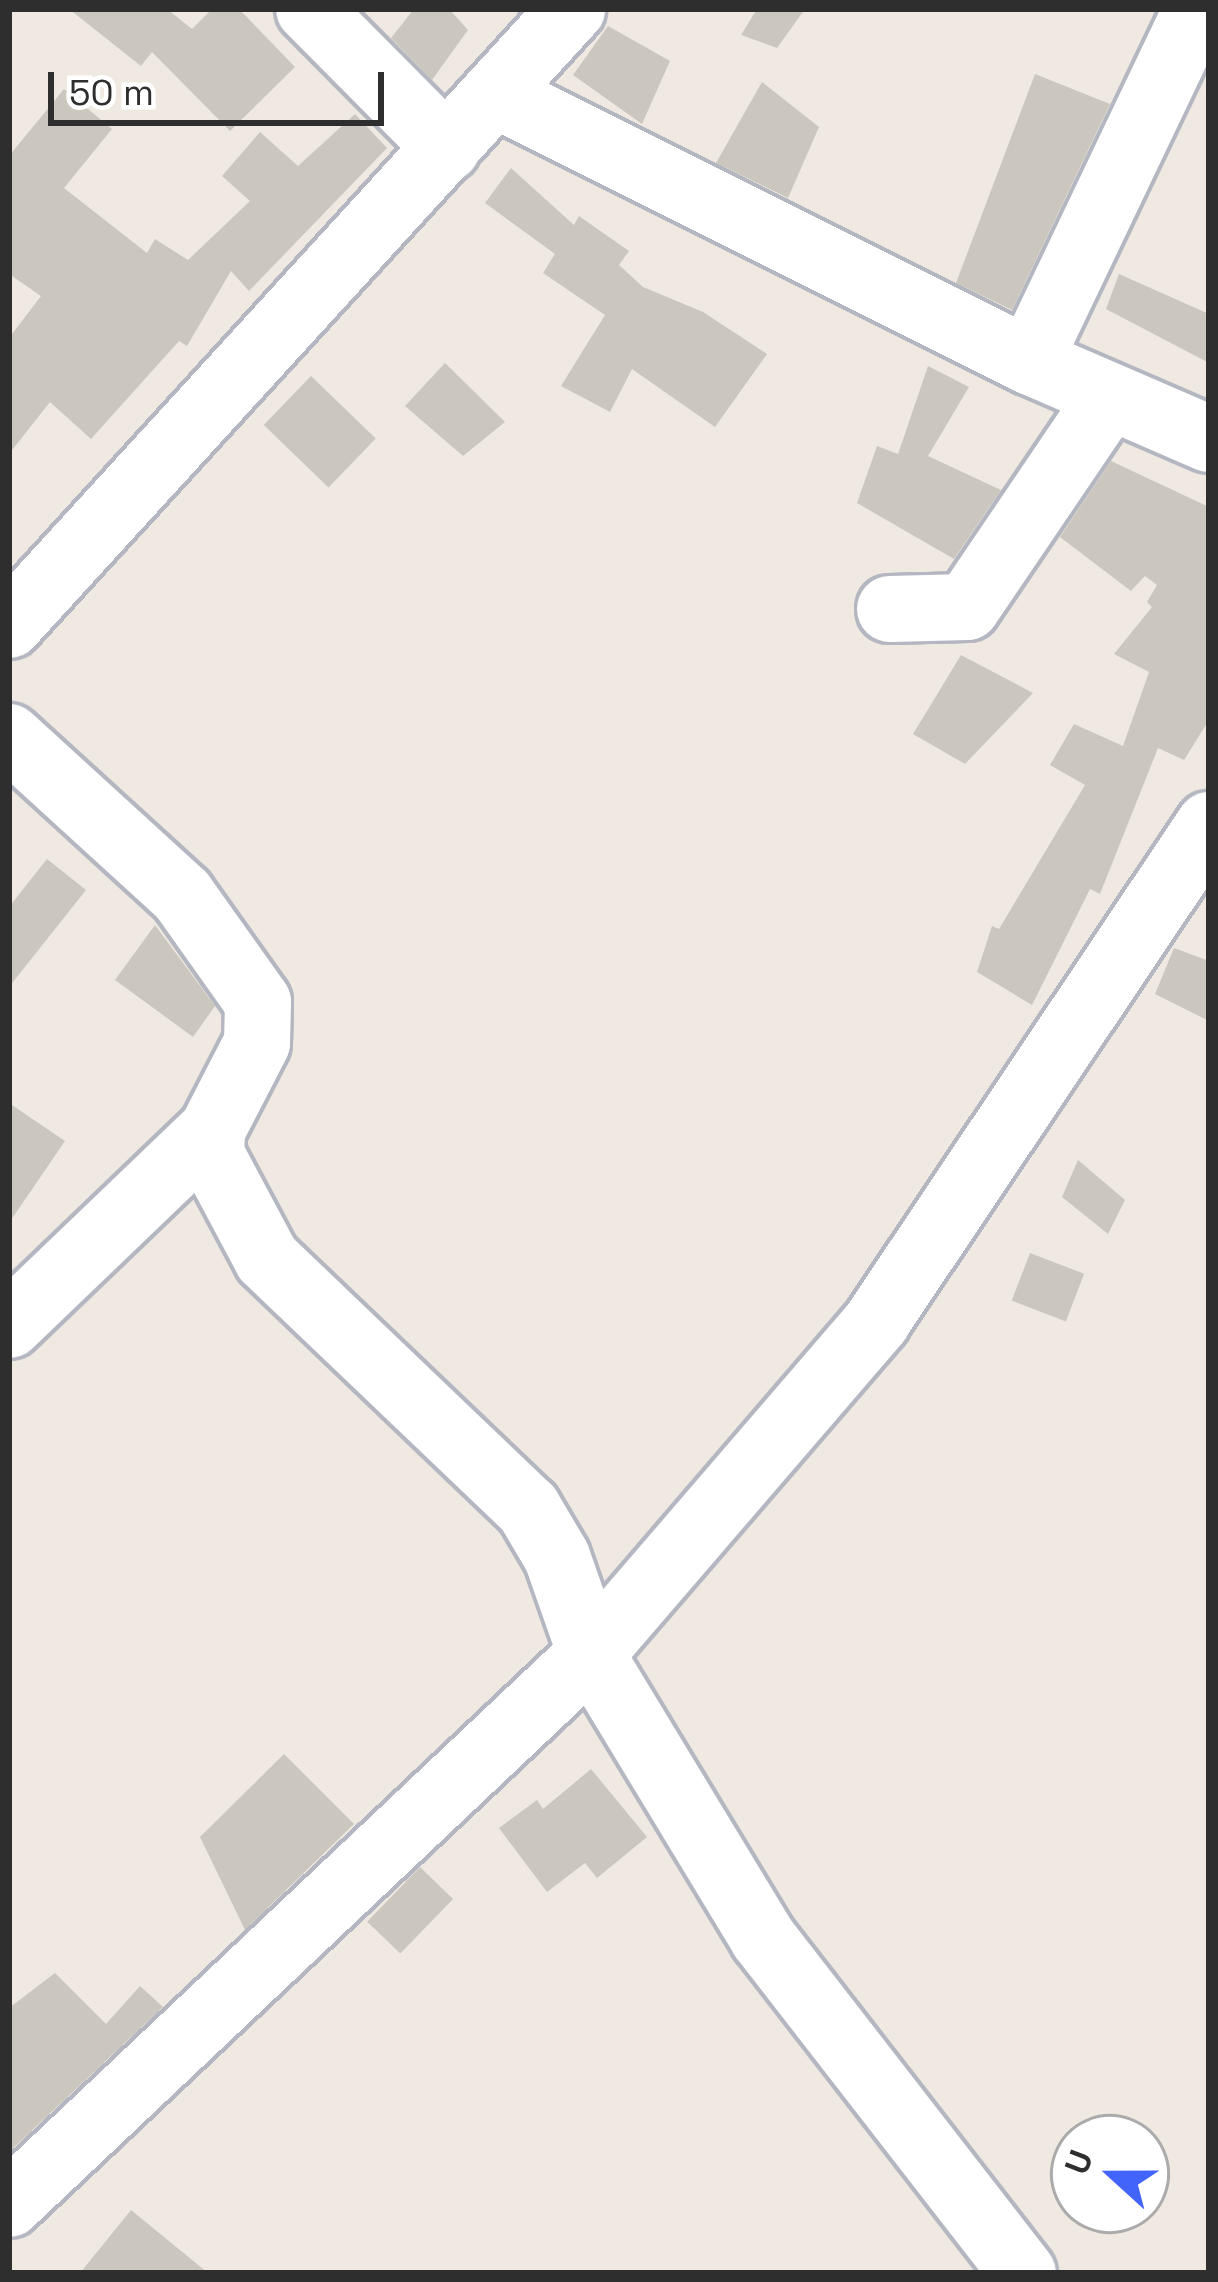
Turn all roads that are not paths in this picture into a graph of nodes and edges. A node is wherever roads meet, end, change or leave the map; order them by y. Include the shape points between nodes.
1 (309, 9) edge
2 (572, 9) edge
3 (1198, 9) edge
4 (495, 94) junction
5 (446, 148) junction
6 (1029, 361) junction
7 (1108, 397) junction
8 (1209, 439) edge
9 (890, 609) dead end
10 (9, 625) edge
11 (9, 737) edge
12 (1209, 825) edge
13 (212, 1130) junction
14 (9, 1325) edge
15 (591, 1654) junction
16 (9, 2204) edge
17 (1023, 2273) edge

1 - 5 street
2 - 4 street
3 - 6 street
4 - 5 street
4 - 6 street
5 - 10 street
6 - 7 street
7 - 8 street
7 - 9 street via 967,607
11 - 13 street via 182,896 258,1003 257,1042
12 - 15 street via 877,1321
13 - 14 street
13 - 15 street via 211,1154 232,1206 267,1259 528,1508 557,1557
15 - 16 street
15 - 17 street via 763,1938

